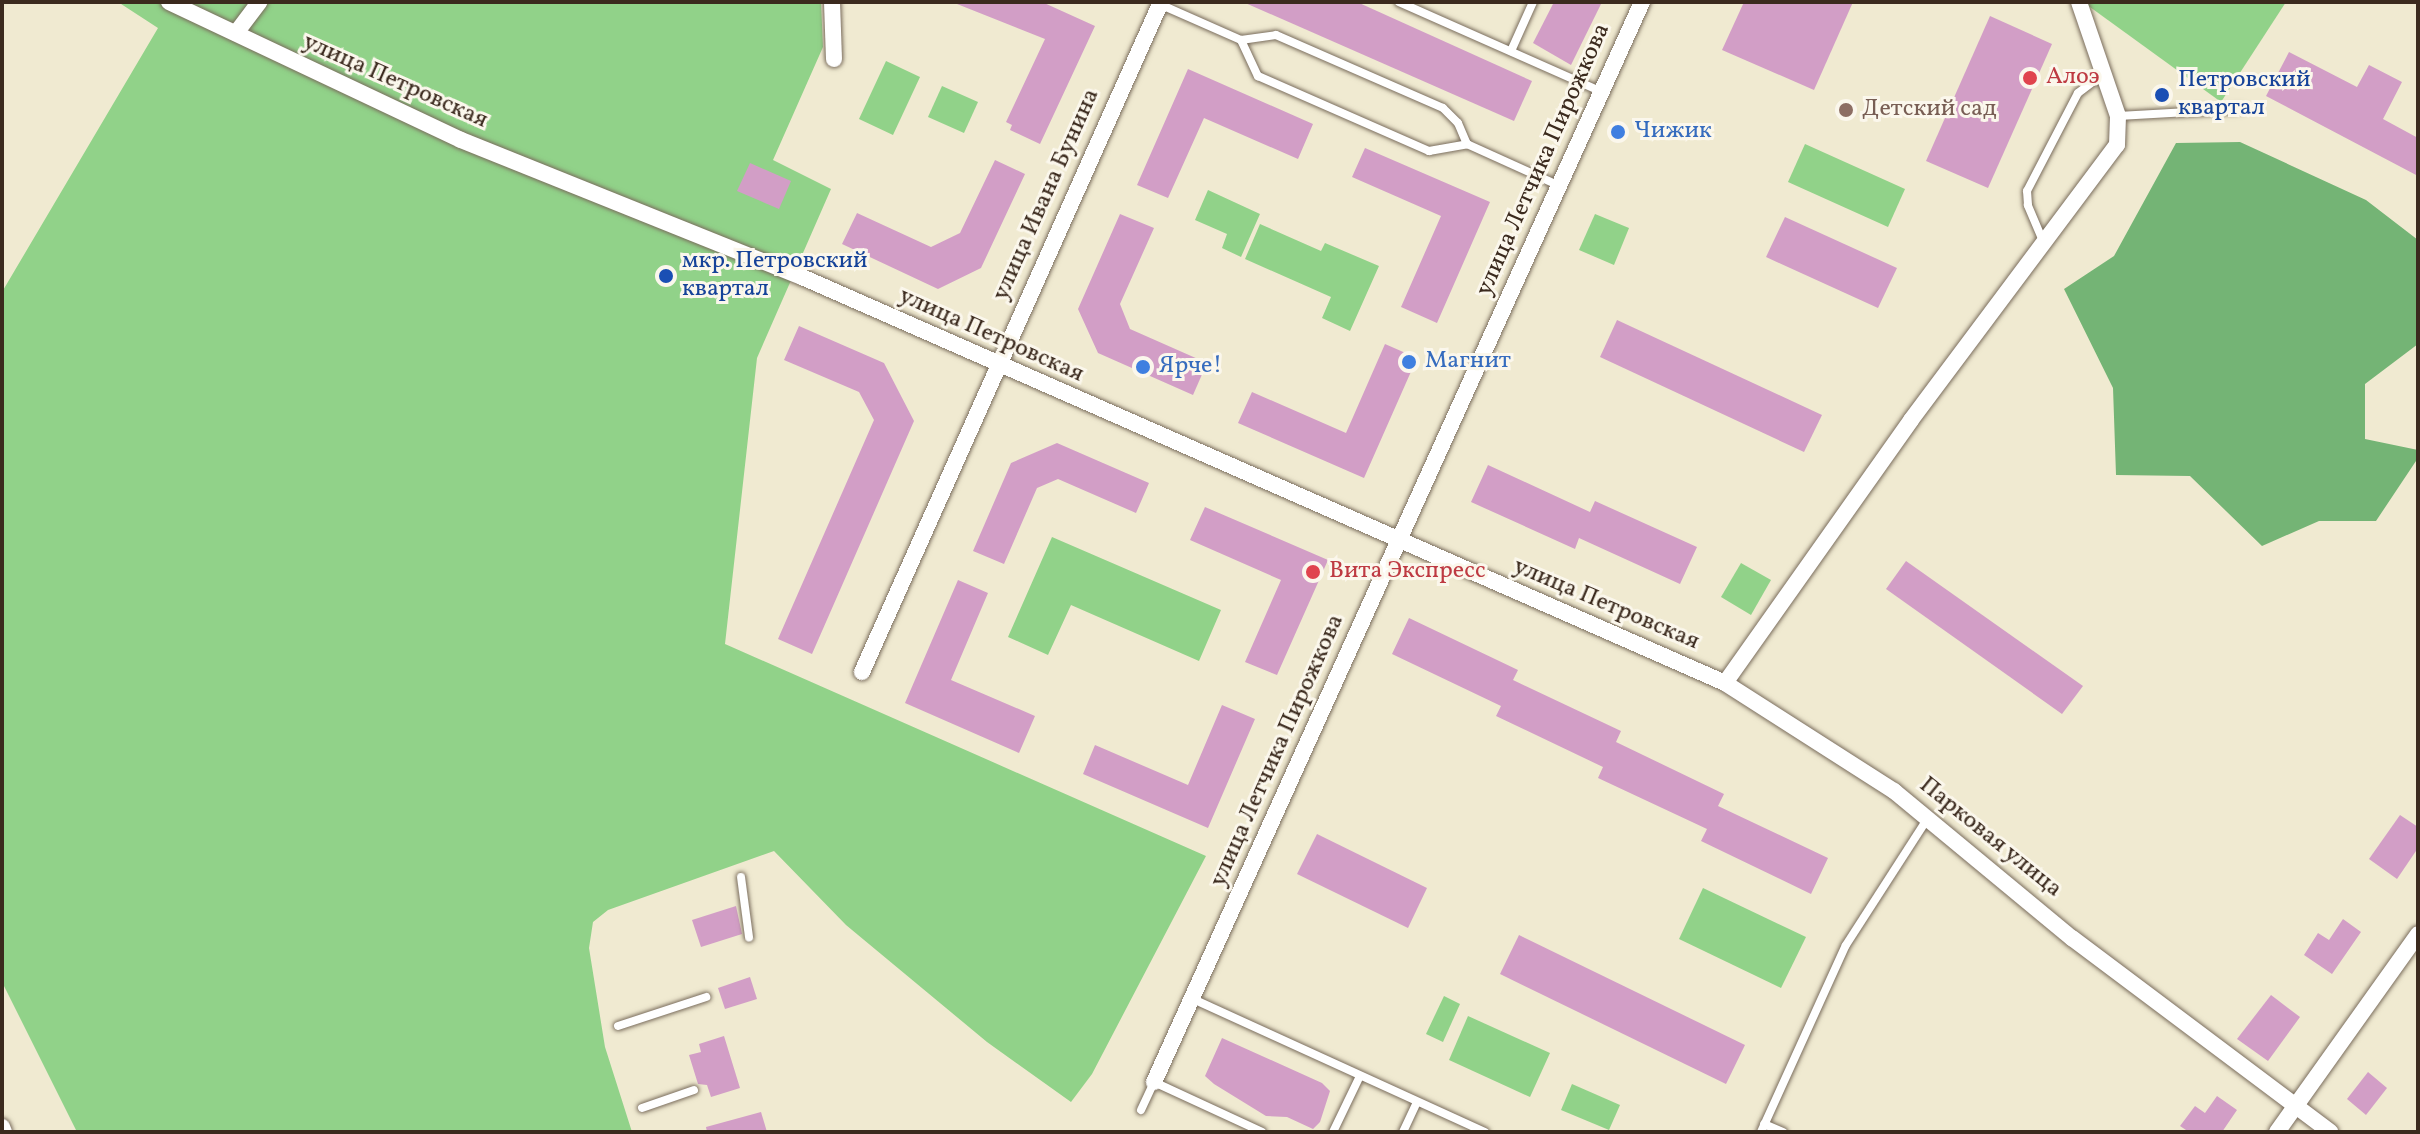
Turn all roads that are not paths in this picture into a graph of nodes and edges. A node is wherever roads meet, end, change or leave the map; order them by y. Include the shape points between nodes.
1 (169, 2) edge
2 (259, 2) edge
3 (832, 2) edge
4 (1399, 2) edge
5 (1533, 2) edge
6 (1642, 2) edge
7 (2079, 2) edge
8 (1159, 3) edge
9 (236, 33) junction
10 (1241, 40) junction
11 (1511, 51) junction
12 (834, 59) dead end
13 (2104, 74) junction
14 (1600, 91) junction
15 (2241, 109) dead end
16 (2118, 116) junction
17 (1467, 144) junction
18 (1558, 185) junction
19 (2043, 241) junction
20 (997, 364) junction
21 (1400, 542) junction
22 (862, 672) dead end
23 (1725, 683) junction
24 (1929, 818) junction
25 (741, 877) dead end
26 (2418, 934) edge
27 (749, 937) dead end
28 (706, 997) dead end
29 (1193, 999) junction
30 (618, 1026) dead end
31 (1360, 1076) junction
32 (1154, 1082) junction
33 (694, 1090) dead end
34 (1417, 1102) junction
35 (2295, 1104) junction
36 (642, 1108) dead end
37 (1141, 1110) dead end
38 (1762, 1128) edge
39 (1262, 1132) edge
40 (1333, 1132) edge
41 (1403, 1132) edge
42 (1485, 1132) edge
43 (1783, 1132) edge
44 (2277, 1132) edge
45 (2330, 1132) edge

1 - 9 street, улица Петровская
2 - 9 street
3 - 12 street
4 - 11 lane
5 - 11 lane
6 - 14 street, улица Летчика Пирожкова
7 - 13 street
8 - 10 lane
8 - 20 street, улица Ивана Бунина
9 - 20 street, улица Петровская via 461,140 802,277
10 - 17 lane via 1276,35 1443,108 1458,123
10 - 17 lane via 1258,76 1429,151
11 - 14 lane
13 - 16 street
13 - 19 lane via 2078,93 2027,191
14 - 18 street, улица Летчика Пирожкова
15 - 16 lane
16 - 19 street via 2117,145
17 - 18 lane
18 - 21 street, улица Летчика Пирожкова
19 - 23 street
20 - 21 street, улица Петровская
20 - 22 street, улица Ивана Бунина
21 - 23 street, улица Петровская
21 - 29 street, улица Летчика Пирожкова via 1304,744
23 - 24 street, Парковая улица via 1819,739
24 - 35 street, Парковая улица via 2072,938
24 - 38 lane via 1846,945
25 - 27 lane
26 - 35 street
28 - 30 lane
29 - 31 lane
29 - 32 street, улица Летчика Пирожкова
31 - 34 lane
31 - 40 lane
32 - 37 lane
32 - 39 lane
33 - 36 lane
34 - 41 lane
34 - 42 lane
35 - 44 street
35 - 45 street, Парковая улица
38 - 43 lane

